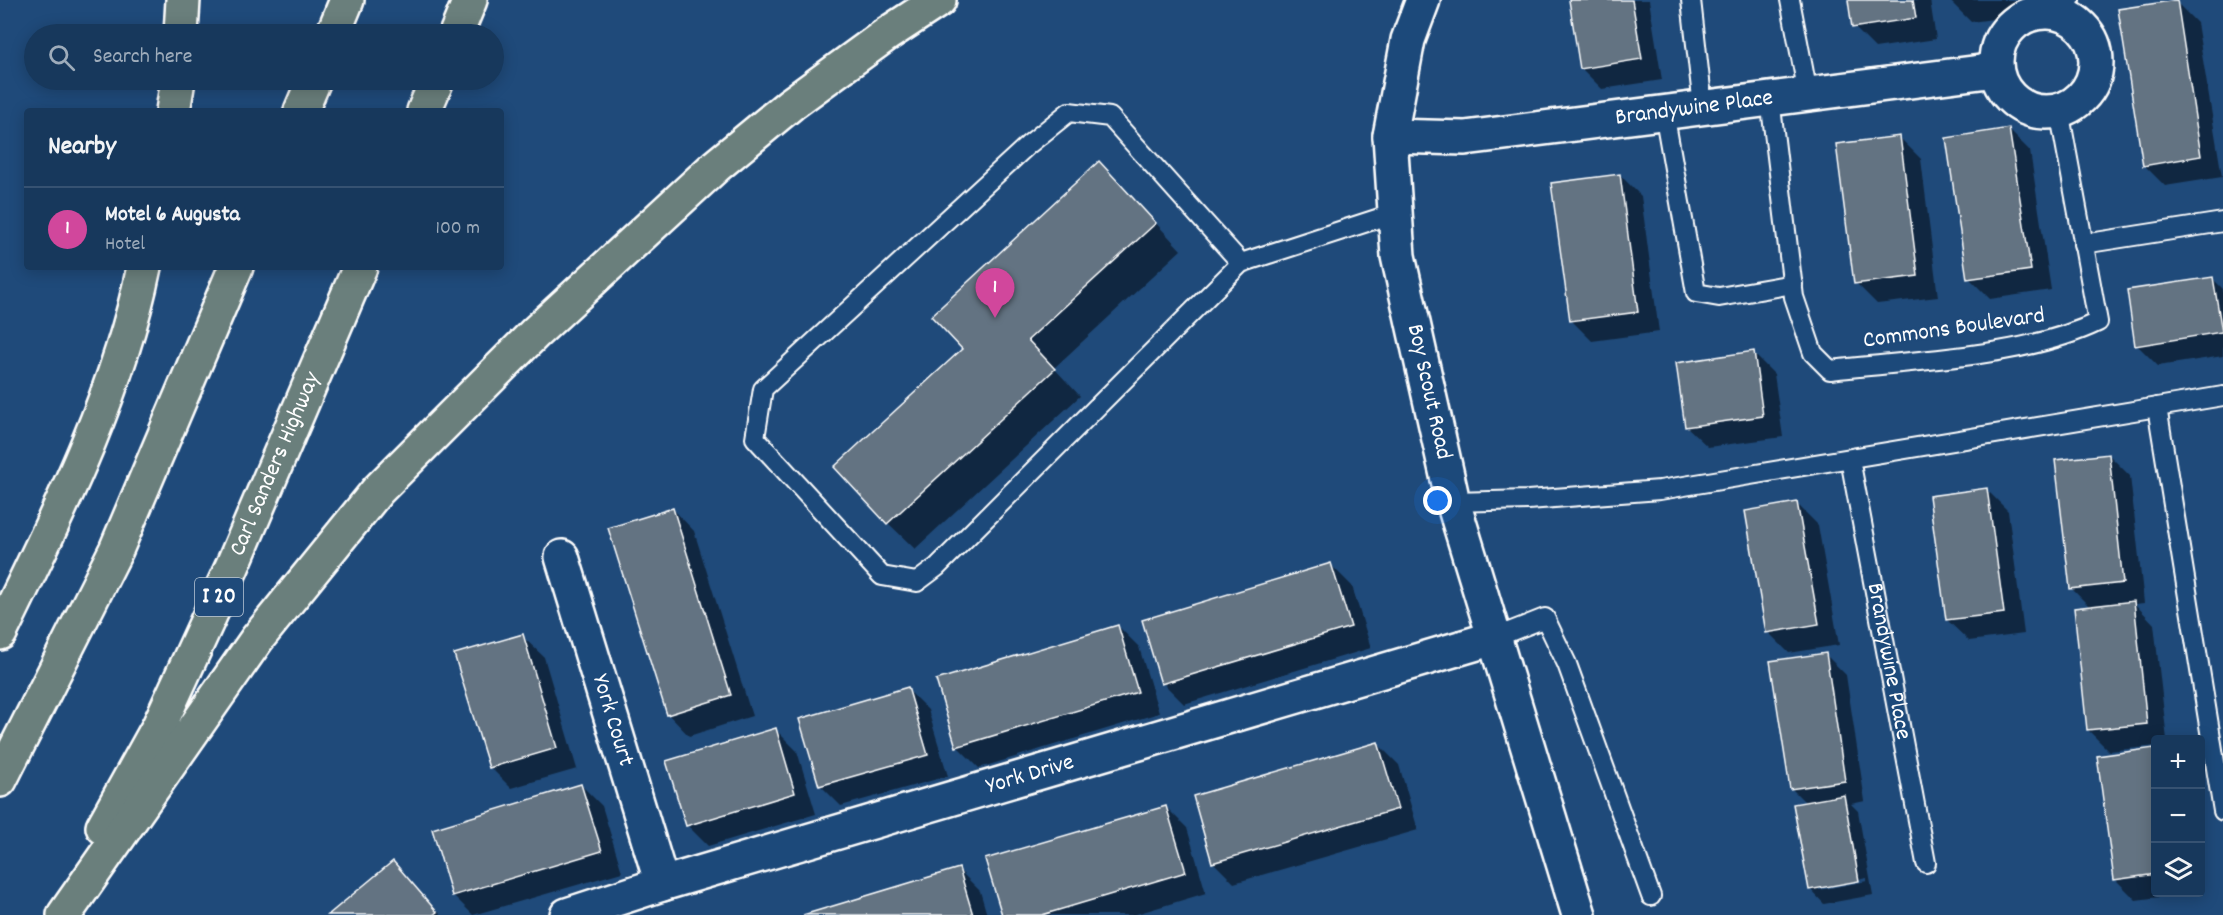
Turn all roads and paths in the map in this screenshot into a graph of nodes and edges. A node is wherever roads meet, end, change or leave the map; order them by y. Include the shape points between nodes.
1 (183, 0) edge
2 (347, 0) edge
3 (470, 0) edge
4 (939, 0) edge
5 (1423, 0) edge
6 (1691, 0) edge
7 (1790, 0) edge
8 (2065, 8) edge
9 (182, 24) edge
10 (337, 24) edge
11 (460, 24) edge
12 (1996, 70) junction
13 (176, 90) edge
14 (310, 90) edge
15 (433, 90) edge
16 (1808, 94) junction
17 (1770, 99) junction
18 (1703, 107) junction
19 (173, 108) edge
20 (302, 108) edge
21 (425, 108) edge
22 (2059, 110) junction
23 (1664, 112) junction
24 (1390, 136) junction
25 (1395, 213) junction
26 (2223, 222) edge
27 (2084, 244) junction
28 (1240, 263) junction
29 (143, 270) edge
30 (235, 270) edge
31 (359, 270) edge
32 (1793, 284) junction
33 (2223, 396) edge
34 (2157, 407) junction
35 (1850, 459) junction
36 (1453, 502) junction
37 (562, 557) dead end
38 (0, 633) edge
39 (1494, 638) junction
40 (0, 780) edge
41 (2223, 811) edge
42 (1926, 863) dead end
43 (662, 884) junction
44 (1651, 896) dead end
45 (53, 915) edge
46 (64, 915) edge
47 (567, 915) edge
48 (1579, 915) edge

1 - 9 highway
2 - 10 highway
3 - 11 highway
4 - 46 highway via 791,104 716,166 535,333 378,490 257,639
5 - 24 street, Boy Scout Road via 1408,40
6 - 18 lane
7 - 16 lane
8 - 12 street via 2024,16 2002,37
8 - 22 street via 2091,37 2097,58 2090,87 2076,102
12 - 16 street, Brandywine Place
12 - 22 street via 2005,91 2017,103 2037,111
13 - 19 highway
14 - 20 highway
15 - 21 highway
16 - 17 street, Brandywine Place
17 - 18 street, Brandywine Place
17 - 32 lane, Commons Boulevard
18 - 23 street, Brandywine Place
22 - 27 lane, Commons Boulevard
23 - 24 street, Brandywine Place via 1465,138
23 - 32 lane via 1696,293 1719,297
24 - 25 street, Boy Scout Road
25 - 28 lane
25 - 36 street, Boy Scout Road via 1398,256
26 - 27 lane
27 - 32 lane, Commons Boulevard via 2098,322 2073,334 2020,348 1830,370 1812,353
28 - 28 lane via 937,567 917,582 882,576 755,438 764,389 1028,145 1069,112 1110,117
29 - 38 highway via 119,359 83,455
30 - 40 highway via 116,550
31 - 45 highway, Carl Sanders Highway / I 20 via 232,567 159,726
33 - 34 lane
34 - 35 lane
34 - 41 lane
35 - 36 lane via 1660,490
35 - 42 lane, Brandywine Place
36 - 39 street, Boy Scout Road
37 - 43 street, York Court
39 - 43 street, York Drive
39 - 44 lane via 1545,618 1567,664
39 - 48 street, Boy Scout Road
43 - 47 street, York Drive

